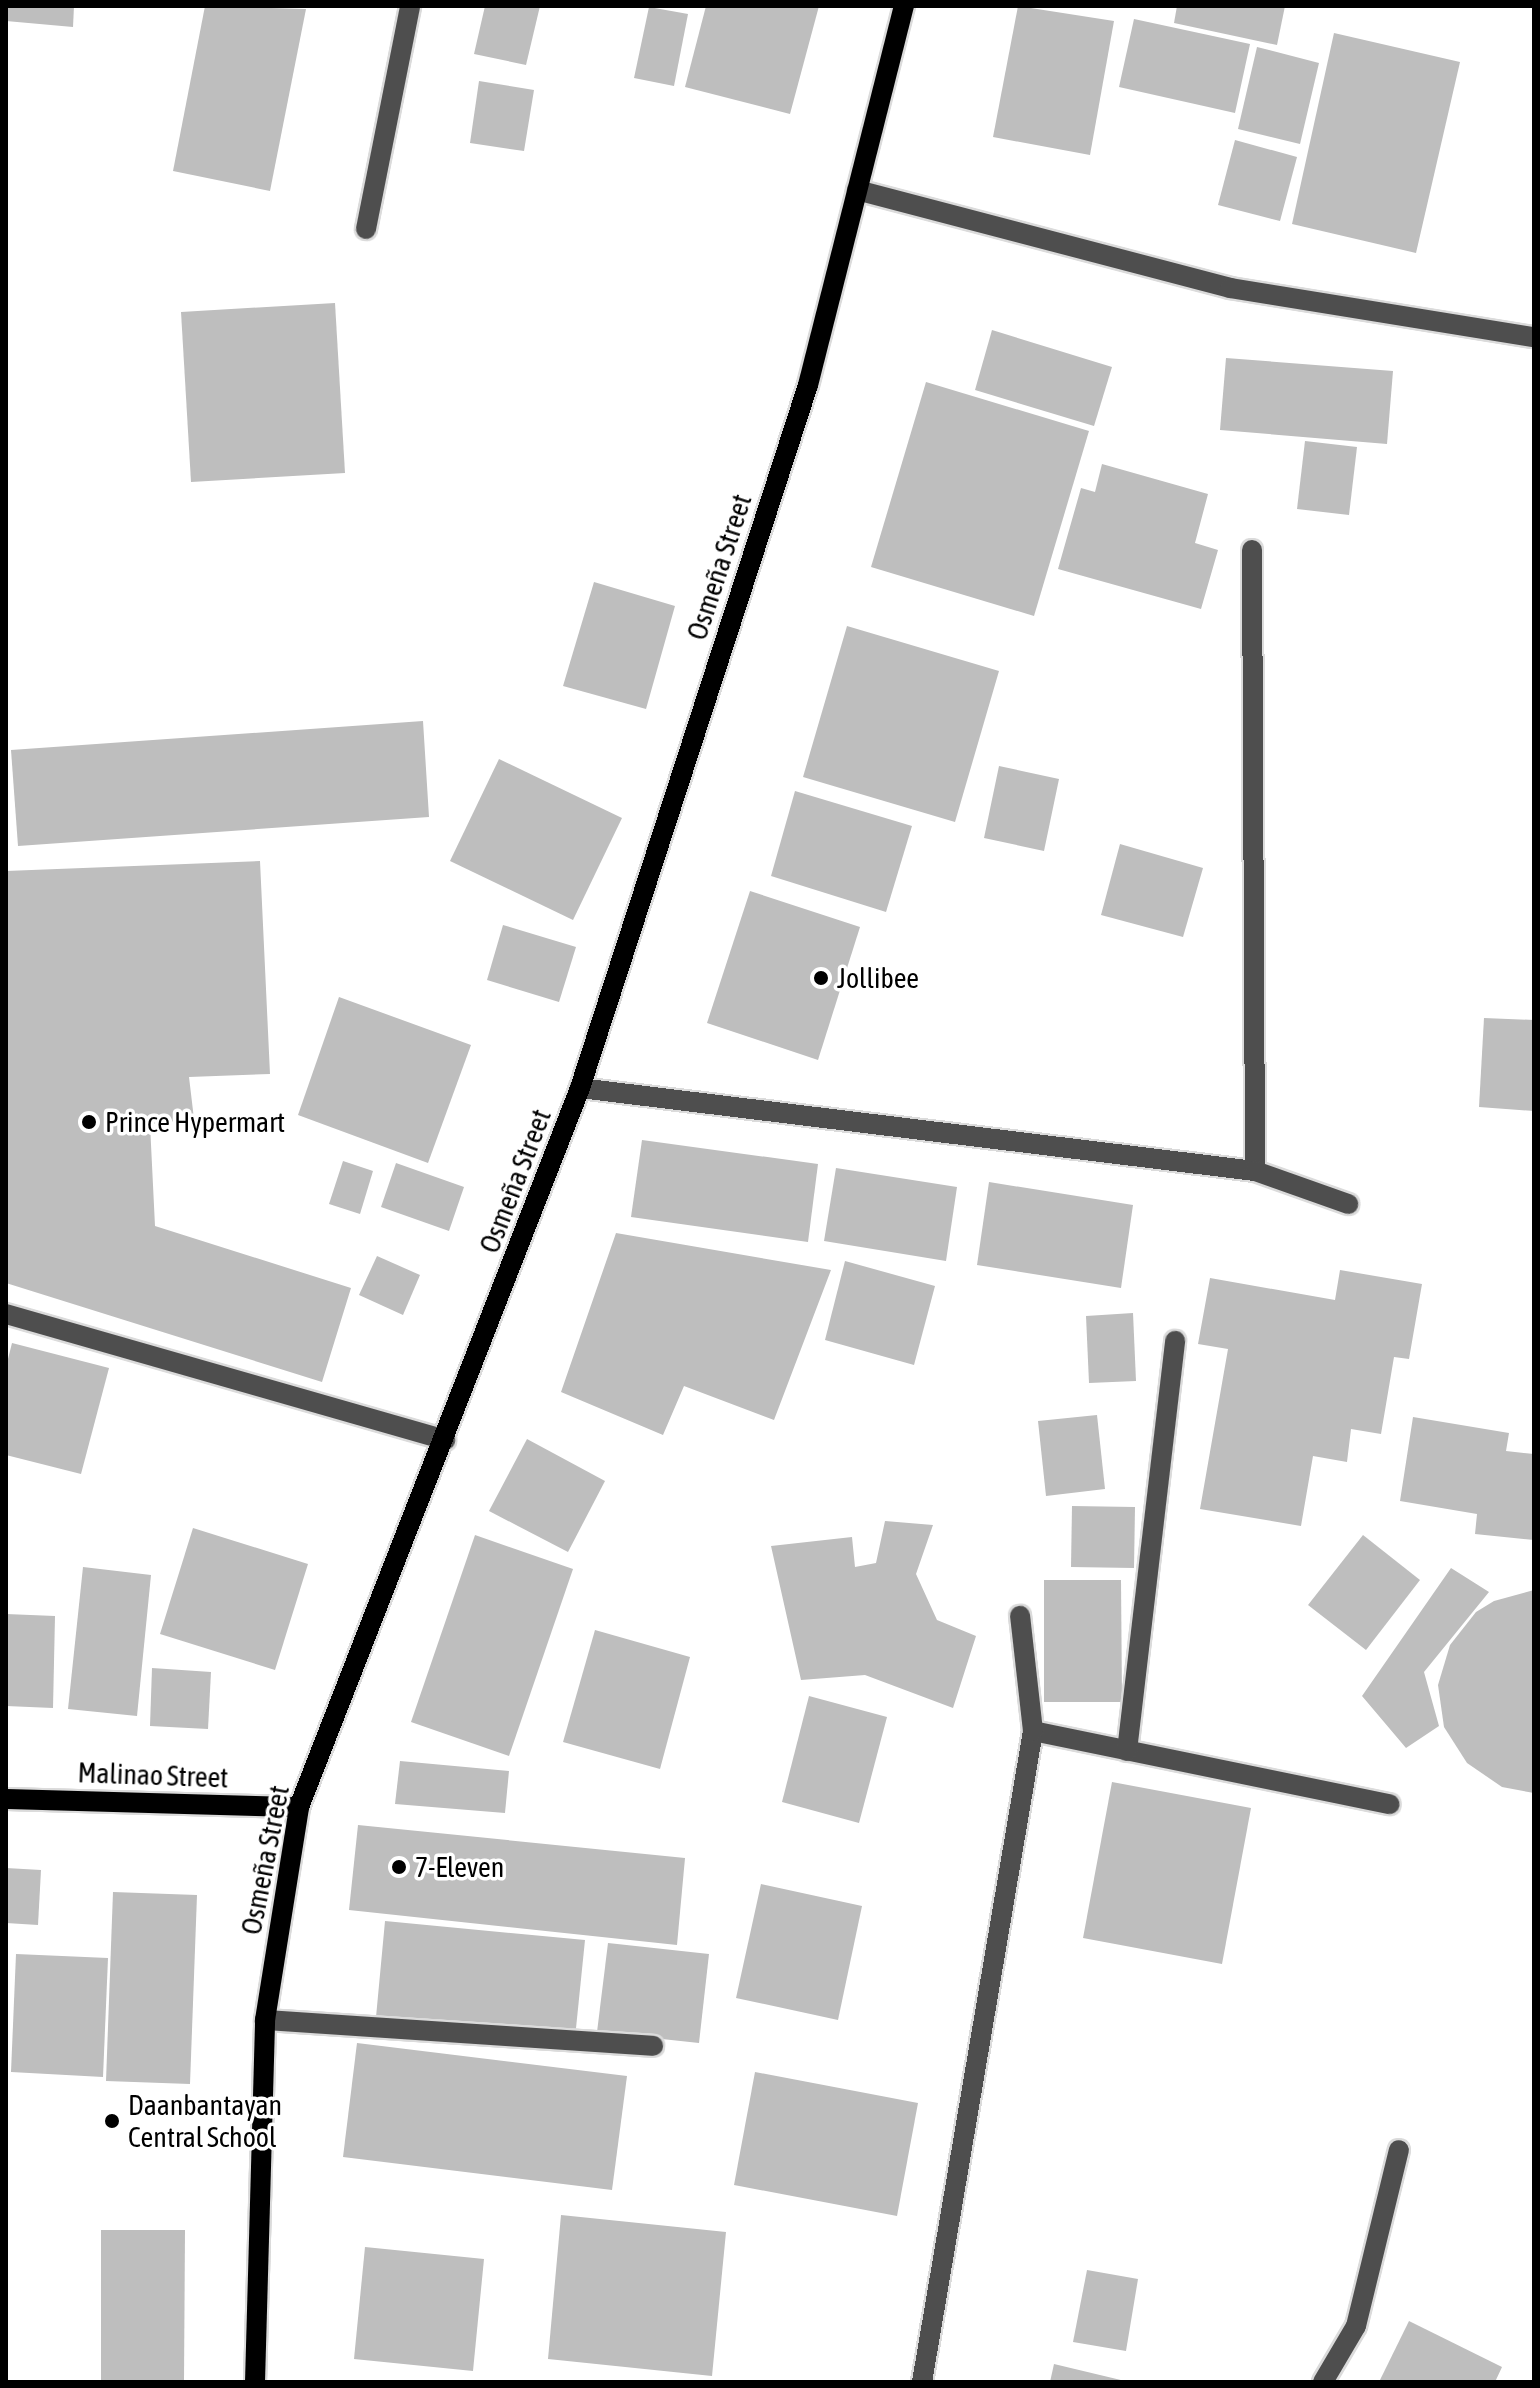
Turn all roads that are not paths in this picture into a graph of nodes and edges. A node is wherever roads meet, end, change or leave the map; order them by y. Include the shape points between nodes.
1 (410, 6) edge
2 (904, 6) edge
3 (857, 190) junction
4 (366, 229) dead end
5 (1534, 337) edge
6 (1252, 550) dead end
7 (580, 1088) junction
8 (1255, 1171) junction
9 (1348, 1204) dead end
10 (6, 1314) edge
11 (1175, 1341) dead end
12 (445, 1440) junction
13 (1020, 1616) dead end
14 (1033, 1731) junction
15 (1127, 1751) junction
16 (6, 1799) edge
17 (1390, 1804) dead end
18 (299, 1807) junction
19 (265, 2020) junction
20 (653, 2046) dead end
21 (1399, 2150) dead end
22 (255, 2382) edge
23 (922, 2382) edge
24 (1323, 2382) edge

1 - 4 street
2 - 3 main road, Osmeña Street
3 - 5 street via 1230,288
3 - 7 main road, Osmeña Street via 808,385
6 - 8 street
7 - 8 street
7 - 12 main road, Osmeña Street
8 - 9 street
10 - 12 street
11 - 15 street
12 - 18 main road, Osmeña Street
13 - 14 street
14 - 15 street
14 - 23 street
15 - 17 street
16 - 18 main road, Malinao Street
18 - 19 main road, Osmeña Street
19 - 20 street
19 - 22 main road, Osmeña Street
21 - 24 street via 1356,2326

